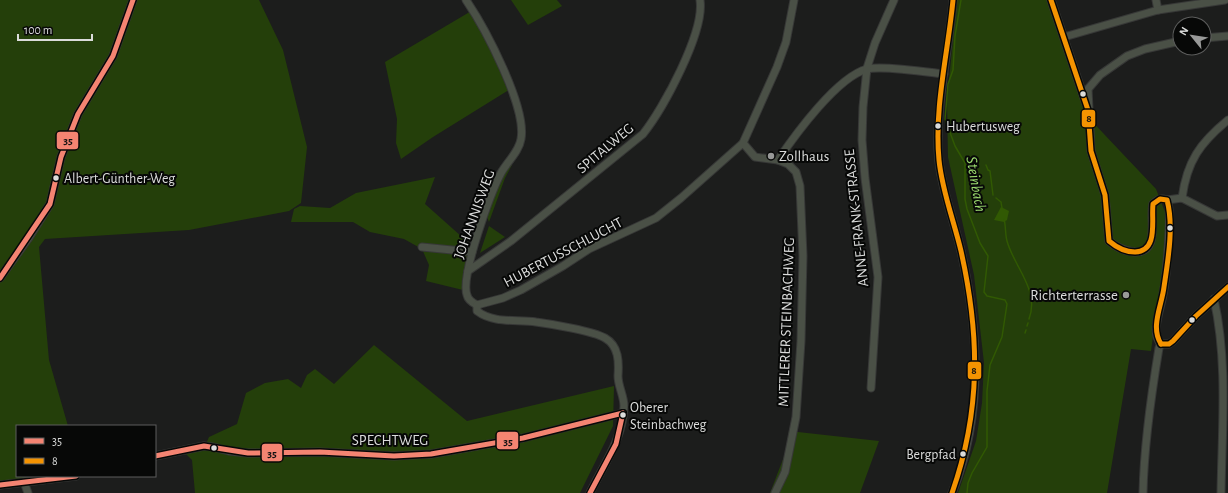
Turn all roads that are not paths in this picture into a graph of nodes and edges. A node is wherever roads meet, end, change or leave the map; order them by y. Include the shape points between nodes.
1 (133, 0) edge
2 (466, 0) edge
3 (700, 0) edge
4 (794, 0) edge
5 (894, 0) edge
6 (953, 0) edge
7 (1051, 0) edge
8 (1156, 0) edge
9 (1225, 0) edge
10 (1158, 10) junction
11 (1228, 36) edge
12 (1064, 37) junction
13 (1212, 37) edge
14 (1172, 43) edge
15 (868, 68) junction
16 (944, 74) junction
17 (1088, 110) junction
18 (1228, 120) edge
19 (743, 143) junction
20 (778, 160) junction
21 (1182, 198) junction
22 (1167, 200) junction
23 (1228, 215) edge
24 (422, 248) dead end
25 (472, 252) junction
26 (468, 271) junction
27 (0, 278) edge
28 (1228, 287) edge
29 (1214, 299) junction
30 (477, 305) junction
31 (1161, 344) junction
32 (1225, 374) edge
33 (871, 388) dead end
34 (623, 413) junction
35 (156, 456) edge
36 (67, 477) edge
37 (24, 482) junction
38 (0, 485) edge
39 (28, 493) edge
40 (590, 493) edge
41 (776, 493) edge
42 (952, 493) edge
43 (1143, 493) edge
44 (1221, 493) edge

1 - 27 street via 113,56 78,114 61,157 50,204
2 - 25 street, JOHANNISWEG via 512,88 521,130 518,148 496,185
3 - 26 street, SPITALWEG via 698,22 688,54 643,134 511,241
4 - 19 street via 786,42
5 - 15 street via 880,29
6 - 16 street
7 - 12 street
8 - 10 street
9 - 10 street
10 - 12 street
11 - 13 street
12 - 17 street
14 - 17 street via 1145,49 1111,66 1088,89
15 - 16 street
15 - 20 street via 828,96 798,131
15 - 33 street, ANNE-FRANK-STRASSE via 862,140 878,277
16 - 42 street via 939,156 961,253 971,313 976,381 971,432
17 - 22 street via 1091,151 1105,195 1109,241 1116,248 1133,252 1148,247 1153,230 1153,204 1157,200
18 - 21 street via 1213,133 1194,158 1186,172
19 - 20 street via 755,157
19 - 30 street, HUBERTUSSCHLUCHT via 656,218 589,249 521,290
20 - 41 street, MITTLERER STEINBACHWEG via 788,164 796,172 800,186 803,256 802,327 796,417 785,472
21 - 22 street
21 - 23 street via 1217,216
22 - 31 street via 1170,207 1169,234 1164,293 1157,330
24 - 25 street
25 - 26 street, JOHANNISWEG
26 - 30 street, JOHANNISWEG via 467,295
28 - 29 street
29 - 31 street via 1173,341
29 - 32 street
30 - 34 street via 477,312 491,319 538,322 605,338 617,354
31 - 43 street via 1152,394
32 - 44 street
34 - 35 street, SPECHTWEG via 523,438 430,454 394,456 248,452 204,446
34 - 40 street via 616,444
36 - 37 street
37 - 38 street
37 - 39 street

